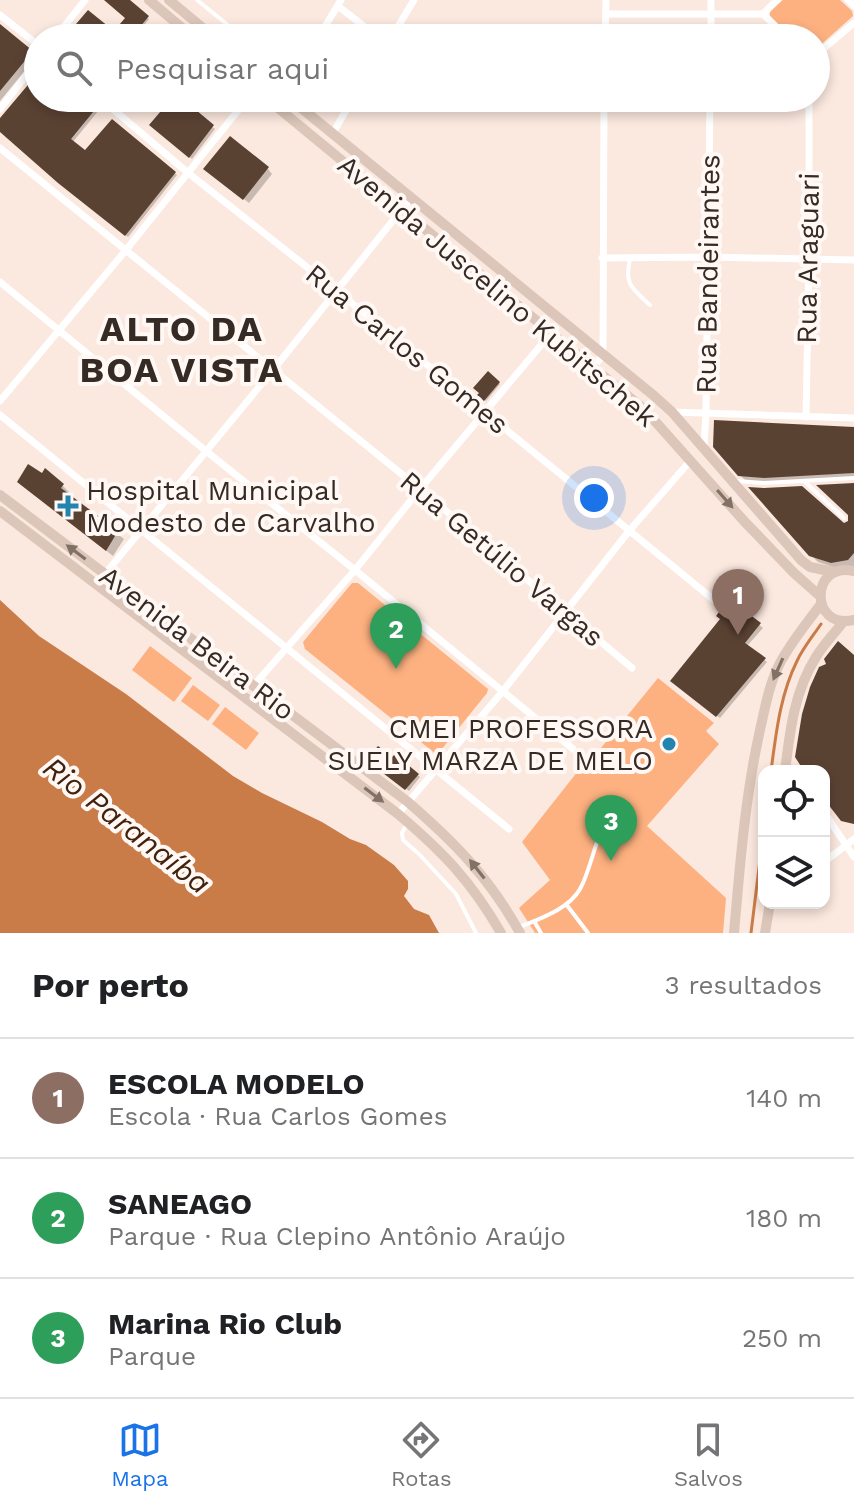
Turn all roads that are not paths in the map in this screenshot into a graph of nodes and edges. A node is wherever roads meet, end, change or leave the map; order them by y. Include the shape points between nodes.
1 (85, 0) edge
2 (149, 0) edge
3 (169, 0) edge
4 (197, 0) edge
5 (414, 0) edge
6 (606, 0) edge
7 (711, 0) edge
8 (777, 0) edge
9 (848, 0) edge
10 (339, 3) edge
11 (854, 6) edge
12 (606, 14) junction
13 (763, 14) junction
14 (0, 15) edge
15 (711, 15) junction
16 (854, 23) edge
17 (66, 24) edge
18 (177, 24) edge
19 (198, 24) edge
20 (227, 24) edge
21 (327, 24) edge
22 (363, 24) edge
23 (399, 24) edge
24 (606, 24) edge
25 (711, 24) edge
26 (773, 24) edge
27 (24, 34) edge
28 (830, 43) edge
29 (24, 78) edge
30 (0, 109) edge
31 (116, 112) edge
32 (236, 112) edge
33 (291, 112) edge
34 (306, 112) edge
35 (347, 112) edge
36 (604, 112) edge
37 (710, 112) edge
38 (809, 112) edge
39 (336, 136) junction
40 (0, 148) edge
41 (331, 150) junction
42 (187, 172) junction
43 (411, 198) junction
44 (403, 209) junction
45 (126, 250) junction
46 (707, 257) junction
47 (602, 258) junction
48 (630, 259) junction
49 (809, 260) junction
50 (854, 260) edge
51 (0, 282) edge
52 (337, 291) junction
53 (524, 291) junction
54 (515, 302) junction
55 (650, 305) dead end
56 (59, 329) junction
57 (552, 332) junction
58 (603, 355) junction
59 (594, 366) junction
60 (273, 370) junction
61 (0, 401) edge
62 (672, 412) junction
63 (706, 412) junction
64 (484, 413) junction
65 (0, 415) edge
66 (806, 417) junction
67 (854, 418) edge
68 (704, 450) junction
69 (206, 451) junction
70 (691, 460) junction
71 (854, 478) edge
72 (731, 481) junction
73 (805, 482) junction
74 (420, 489) junction
75 (0, 495) edge
76 (0, 511) edge
77 (844, 518) dead end
78 (140, 530) junction
79 (629, 531) junction
80 (853, 569) edge
81 (355, 570) junction
82 (834, 572) junction
83 (105, 574) junction
84 (714, 600) dead end
85 (820, 600) junction
86 (565, 611) junction
87 (850, 622) edge
88 (288, 647) junction
89 (632, 668) dead end
90 (254, 685) junction
91 (503, 691) junction
92 (573, 749) dead end
93 (787, 765) edge
94 (436, 770) junction
95 (408, 802) junction
96 (398, 814) junction
97 (408, 822) junction
98 (830, 822) edge
99 (509, 829) dead end
100 (854, 839) edge
101 (598, 840) dead end
102 (845, 846) junction
103 (830, 857) edge
104 (854, 857) edge
105 (566, 904) junction
106 (769, 909) edge
107 (534, 921) junction
108 (519, 930) edge
109 (476, 933) edge
110 (501, 933) edge
111 (541, 933) edge
112 (588, 933) edge
113 (734, 933) edge
114 (765, 933) edge

1 - 17 street
2 - 18 street
3 - 19 street
4 - 20 lane
5 - 23 street
6 - 12 street
7 - 15 street
8 - 13 street
9 - 11 street
10 - 21 street
10 - 22 street
12 - 15 street
12 - 24 street
13 - 15 street
13 - 26 street
14 - 27 street
15 - 25 street
16 - 28 street
29 - 30 street
31 - 42 street, Rua Carlos Gomes
32 - 42 street
33 - 41 street, Avenida Juscelino Kubitschek
34 - 39 street, Avenida Juscelino Kubitschek
35 - 39 street
36 - 47 street
37 - 46 street, Rua Bandeirantes
38 - 49 street, Rua Araguari
39 - 41 street
39 - 43 street, Avenida Juscelino Kubitschek
40 - 45 street, Rua Getúlio Vargas
41 - 44 street, Avenida Juscelino Kubitschek
42 - 45 street
42 - 52 street, Rua Carlos Gomes
43 - 44 street
43 - 53 street, Avenida Juscelino Kubitschek
44 - 52 street
44 - 54 street, Avenida Juscelino Kubitschek
45 - 56 street
45 - 60 street, Rua Getúlio Vargas
46 - 48 street
46 - 49 street
46 - 63 street, Rua Bandeirantes
47 - 48 street
47 - 58 street
48 - 55 lane via 630,287
49 - 50 street
49 - 66 street, Rua Araguari
51 - 56 street
52 - 60 street
52 - 64 street, Rua Carlos Gomes
53 - 54 street
53 - 58 street, Avenida Juscelino Kubitschek
54 - 57 street, Avenida Juscelino Kubitschek
56 - 61 street
56 - 69 street
57 - 59 street, Avenida Juscelino Kubitschek
57 - 64 street
58 - 59 street
58 - 62 street, Avenida Juscelino Kubitschek
59 - 70 street, Avenida Juscelino Kubitschek
60 - 69 street
60 - 74 street, Rua Getúlio Vargas
62 - 63 street
62 - 68 street, Avenida Juscelino Kubitschek
63 - 66 street
63 - 68 street, Rua Bandeirantes
64 - 74 street
64 - 79 street, Rua Carlos Gomes
65 - 78 street
66 - 67 street
68 - 72 street, Avenida Juscelino Kubitschek
69 - 78 street
69 - 81 street
70 - 79 street
70 -> 85 street, Avenida Juscelino Kubitschek
71 - 73 lane
72 - 73 lane
72 - 82 street, Avenida Juscelino Kubitschek via 801,560
73 - 77 lane
74 - 81 street
74 - 86 street, Rua Getúlio Vargas
83 -> 75 street, Avenida Beira Rio
76 -> 96 street, Avenida Beira Rio
78 - 83 street
78 - 88 street
79 - 84 street, Rua Carlos Gomes
79 - 86 street
80 - 82 street
81 - 88 street
81 - 91 street
82 - 85 street via 824,582
83 - 90 street, Avenida Beira Rio
85 - 87 street, Avenida Juscelino Kubitschek via 830,617
85 -> 113 street via 785,654 770,691 749,788
86 - 89 street, Rua Getúlio Vargas
86 - 91 street
87 - 93 street via 817,655 801,686
88 - 90 street
88 - 94 street
90 - 95 street, Avenida Beira Rio
91 - 92 street
91 - 94 street
94 - 95 street
94 - 99 street
95 - 96 street
108 -> 95 street, Avenida Beira Rio via 467,857
96 - 97 street, Avenida Beira Rio
97 - 109 lane via 403,840 456,894
97 - 110 street, Avenida Beira Rio via 462,874
98 - 102 street
100 - 102 street
101 - 105 lane via 581,888
102 - 103 street
102 - 104 street
105 - 107 lane
105 - 112 lane
106 - 114 street
107 - 108 lane
107 - 111 lane

